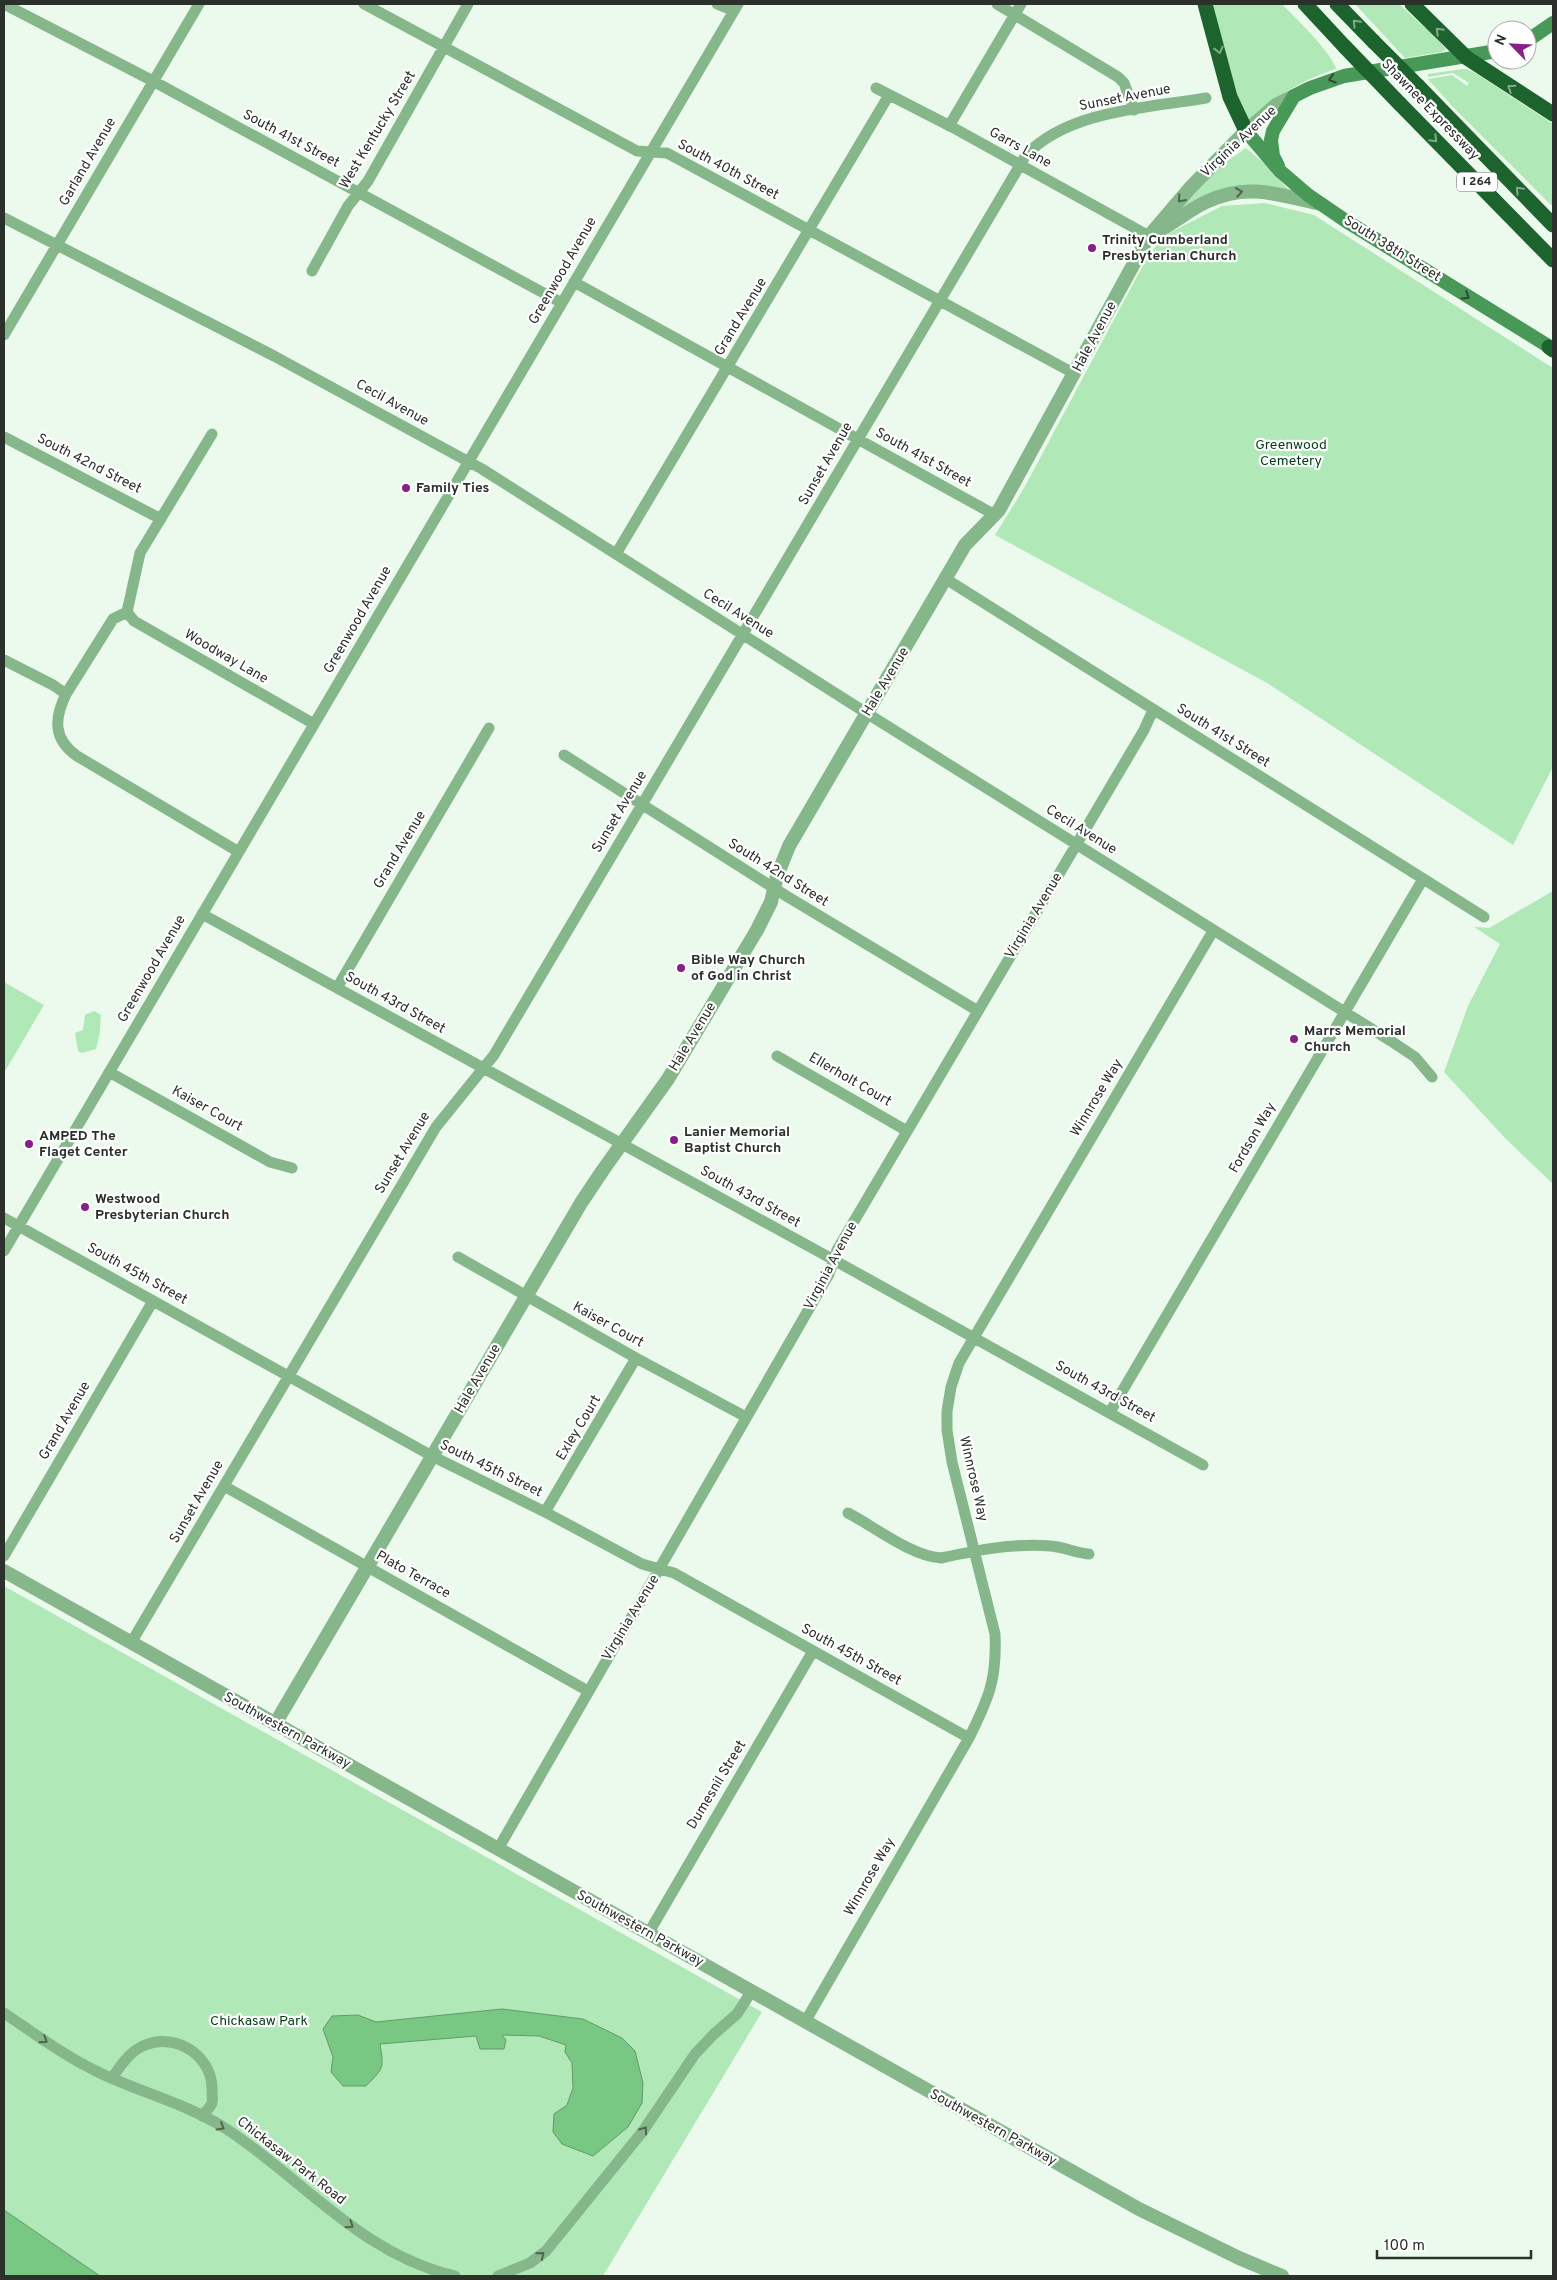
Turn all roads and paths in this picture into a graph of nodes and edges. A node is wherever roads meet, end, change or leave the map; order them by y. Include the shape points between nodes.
1 (4, 4) edge
2 (199, 4) edge
3 (364, 4) edge
4 (468, 4) edge
5 (717, 4) edge
6 (997, 4) edge
7 (1021, 4) edge
8 (1205, 4) edge
9 (1305, 4) edge
10 (1338, 4) edge
11 (1412, 4) edge
12 (736, 7) edge
13 (1015, 15) junction
14 (1553, 23) edge
15 (1537, 34) edge
16 (445, 47) junction
17 (1487, 53) edge
18 (1467, 58) junction
19 (153, 81) junction
20 (876, 88) dead end
21 (889, 95) junction
22 (1294, 96) junction
23 (1206, 98) dead end
24 (1134, 110) junction
25 (1553, 114) edge
26 (949, 126) junction
27 (1246, 131) junction
28 (651, 152) junction
29 (1020, 164) junction
30 (1280, 171) junction
31 (359, 193) junction
32 (1322, 204) junction
33 (4, 218) edge
34 (1553, 225) edge
35 (810, 230) junction
36 (1149, 236) junction
37 (57, 245) junction
38 (1553, 260) edge
39 (312, 270) dead end
40 (574, 282) junction
41 (939, 302) junction
42 (562, 303) junction
43 (4, 335) edge
44 (1552, 349) edge
45 (728, 368) junction
46 (1075, 374) junction
47 (212, 434) dead end
48 (4, 437) edge
49 (858, 439) junction
50 (468, 462) junction
51 (996, 515) junction
52 (161, 519) junction
53 (616, 554) junction
54 (946, 579) junction
55 (127, 612) junction
56 (742, 635) junction
57 (4, 660) edge
58 (66, 694) junction
59 (1153, 710) junction
60 (868, 714) junction
61 (314, 724) junction
62 (489, 728) dead end
63 (564, 755) dead end
64 (642, 805) junction
65 (1076, 844) junction
66 (239, 852) junction
67 (1423, 879) junction
68 (774, 888) junction
69 (202, 914) junction
70 (1484, 918) dead end
71 (1214, 931) junction
72 (337, 988) junction
73 (978, 1010) junction
74 (1344, 1014) junction
75 (777, 1056) dead end
76 (483, 1068) junction
77 (109, 1072) junction
78 (1432, 1077) dead end
79 (907, 1131) junction
80 (621, 1144) junction
81 (292, 1168) dead end
82 (4, 1218) edge
83 (18, 1226) junction
84 (4, 1251) edge
85 (458, 1257) dead end
86 (834, 1261) junction
87 (526, 1297) junction
88 (153, 1301) junction
89 (973, 1338) junction
90 (636, 1358) junction
91 (289, 1376) junction
92 (1110, 1412) junction
93 (746, 1416) junction
94 (432, 1456) junction
95 (1203, 1465) dead end
96 (224, 1486) junction
97 (545, 1512) junction
98 (848, 1513) dead end
99 (975, 1551) junction
100 (1089, 1554) dead end
101 (4, 1556) edge
102 (368, 1566) junction
103 (660, 1569) junction
104 (4, 1571) edge
105 (132, 1643) junction
106 (813, 1651) junction
107 (588, 1691) junction
108 (275, 1724) junction
109 (969, 1738) junction
110 (498, 1849) junction
111 (648, 1934) junction
112 (751, 1992) junction
113 (4, 2013) edge
114 (805, 2022) junction
115 (112, 2078) junction
116 (202, 2116) junction
117 (455, 2276) edge
118 (498, 2276) edge
119 (1282, 2276) edge

1 - 19 street, South 41st Street
2 - 19 street, Garland Avenue
3 - 16 street, South 40th Street
4 - 16 street, West Kentucky Street
5 - 12 street
6 - 13 street
7 - 13 street
8 -> 27 highway via 1230,97
9 -> 38 highway, Shawnee Expressway / I 264, bridge
34 -> 10 highway, Shawnee Expressway / I 264, bridge
18 -> 11 highway
12 - 28 street, Greenwood Avenue
13 - 24 street via 1118,77 1124,83
13 - 26 street
14 - 15 main road
16 - 28 street, South 40th Street via 637,151
16 - 31 street, West Kentucky Street
17 - 18 main road, Virginia Avenue
18 -> 22 main road, Virginia Avenue via 1344,76 1321,82
25 -> 18 highway
19 - 31 street, South 41st Street
19 - 37 street, Garland Avenue
20 - 21 street, Garrs Lane
21 - 26 street, Garrs Lane
21 - 35 street, Grand Avenue
22 - 27 street, Virginia Avenue via 1276,105
22 - 30 main road via 1277,122 1271,140 1273,156
23 - 24 street, Sunset Avenue
24 - 29 street, Sunset Avenue via 1069,125 1043,139
26 - 29 street, Garrs Lane
27 - 30 main road, South 38th Street
27 -> 36 street, Virginia Avenue
28 - 35 street, South 40th Street via 667,153
28 - 40 street, Greenwood Avenue
29 - 36 street, Garrs Lane
29 - 41 street, Sunset Avenue
30 - 32 main road, South 38th Street
31 - 39 street, West Kentucky Street via 348,206
31 - 42 street, South 41st Street
36 -> 32 street via 1208,201 1240,191 1264,191
32 -> 44 main road, South 38th Street
33 - 37 street, Cecil Avenue
35 - 41 street, South 40th Street
35 - 45 street, Grand Avenue
36 - 46 street, Hale Avenue
37 - 43 street, Garland Avenue
37 - 50 street, Cecil Avenue via 260,349
40 - 42 street, Greenwood Avenue
40 - 45 street, South 41st Street
41 - 46 street, South 40th Street
41 - 49 street, Sunset Avenue
42 - 50 street, Greenwood Avenue
45 - 49 street, South 41st Street
45 - 53 street, Grand Avenue
46 - 51 street, Hale Avenue
47 - 52 street
48 - 52 street, South 42nd Street
49 - 51 street, South 41st Street
49 - 56 street, Sunset Avenue
50 - 53 street, Cecil Avenue
50 - 61 street, Greenwood Avenue
51 - 54 street, Hale Avenue via 966,545
52 - 55 street via 138,560
53 - 56 street, Cecil Avenue
54 - 59 street, South 41st Street
54 - 60 street, Hale Avenue
55 - 58 street via 113,619
55 - 61 street, Woodway Lane via 134,621
56 - 60 street, Cecil Avenue
56 - 64 street, Sunset Avenue
57 - 58 street
58 - 66 street via 58,718 59,735 67,749
59 - 65 street, Virginia Avenue
59 - 67 street, South 41st Street
60 - 65 street, Cecil Avenue
60 - 68 street, Hale Avenue via 789,846
61 - 66 street, Greenwood Avenue
62 - 72 street, Grand Avenue
63 - 64 street, South 42nd Street
64 - 68 street, South 42nd Street
64 - 76 street, Sunset Avenue via 494,1055
65 - 71 street, Cecil Avenue
65 - 73 street, Virginia Avenue
66 - 69 street, Greenwood Avenue
67 - 70 street, South 41st Street
67 - 74 street, Fordson Way
68 - 73 street, South 42nd Street
68 - 80 street, Hale Avenue via 765,916 739,961 668,1079
69 - 72 street, South 43rd Street
69 - 77 street, Greenwood Avenue
71 - 74 street, Cecil Avenue
71 - 89 street, Winnrose Way
72 - 76 street, South 43rd Street
73 - 79 street, Virginia Avenue
74 - 78 street, Cecil Avenue via 1415,1057
74 - 92 street, Fordson Way
75 - 79 street, Ellerholt Court
76 - 80 street, South 43rd Street
76 - 91 street, Sunset Avenue via 436,1127
77 - 81 street, Kaiser Court via 270,1162
77 - 83 street, Greenwood Avenue
79 - 86 street, Virginia Avenue via 837,1250
80 - 86 street, South 43rd Street
80 - 87 street, Hale Avenue via 581,1203
82 - 83 street, South 45th Street
83 - 84 street, Greenwood Avenue
83 - 88 street, South 45th Street
85 - 87 street, Kaiser Court
86 - 89 street, South 43rd Street
86 - 93 street, Virginia Avenue
87 - 90 street, Kaiser Court
87 - 94 street, Hale Avenue
88 - 91 street, South 45th Street
88 - 101 street, Grand Avenue
89 - 92 street, South 43rd Street
89 - 99 street, Winnrose Way via 951,1388 947,1420 952,1462
90 - 93 street, Kaiser Court
90 - 97 street, Exley Court
91 - 94 street, South 45th Street
91 - 96 street, Sunset Avenue
92 - 95 street, South 43rd Street
93 - 103 street, Virginia Avenue
94 - 97 street, South 45th Street
94 - 102 street, Hale Avenue
96 - 102 street, Plato Terrace
96 - 105 street, Sunset Avenue
97 - 103 street, South 45th Street via 642,1564
98 - 99 street via 924,1554 942,1558
99 - 100 street via 1026,1545 1067,1548
99 - 109 street, Winnrose Way via 991,1617 996,1657 987,1703
102 - 107 street, Plato Terrace
102 - 108 street, Hale Avenue
103 - 106 street, South 45th Street via 674,1573
103 - 107 street, Virginia Avenue
104 - 105 street, Southwestern Parkway
105 - 108 street, Southwestern Parkway
106 - 109 street, South 45th Street
106 - 111 street, Dumesnil Street
107 - 110 street, Virginia Avenue
108 - 110 street, Southwestern Parkway
109 - 114 street, Winnrose Way
110 - 111 street, Southwestern Parkway
111 - 112 street, Southwestern Parkway
112 - 114 street, Southwestern Parkway
118 -> 112 street via 530,2263 546,2251 643,2131 696,2054 736,2014
113 -> 115 street, Chickasaw Park Road via 83,2064
114 - 119 street, Southwestern Parkway via 1172,2227
115 - 116 street, Chickasaw Park Road
115 - 116 street via 135,2050 146,2045 168,2043 189,2049 204,2062 212,2076 212,2103
116 -> 117 street, Chickasaw Park Road via 242,2140 325,2208 378,2243 421,2265

